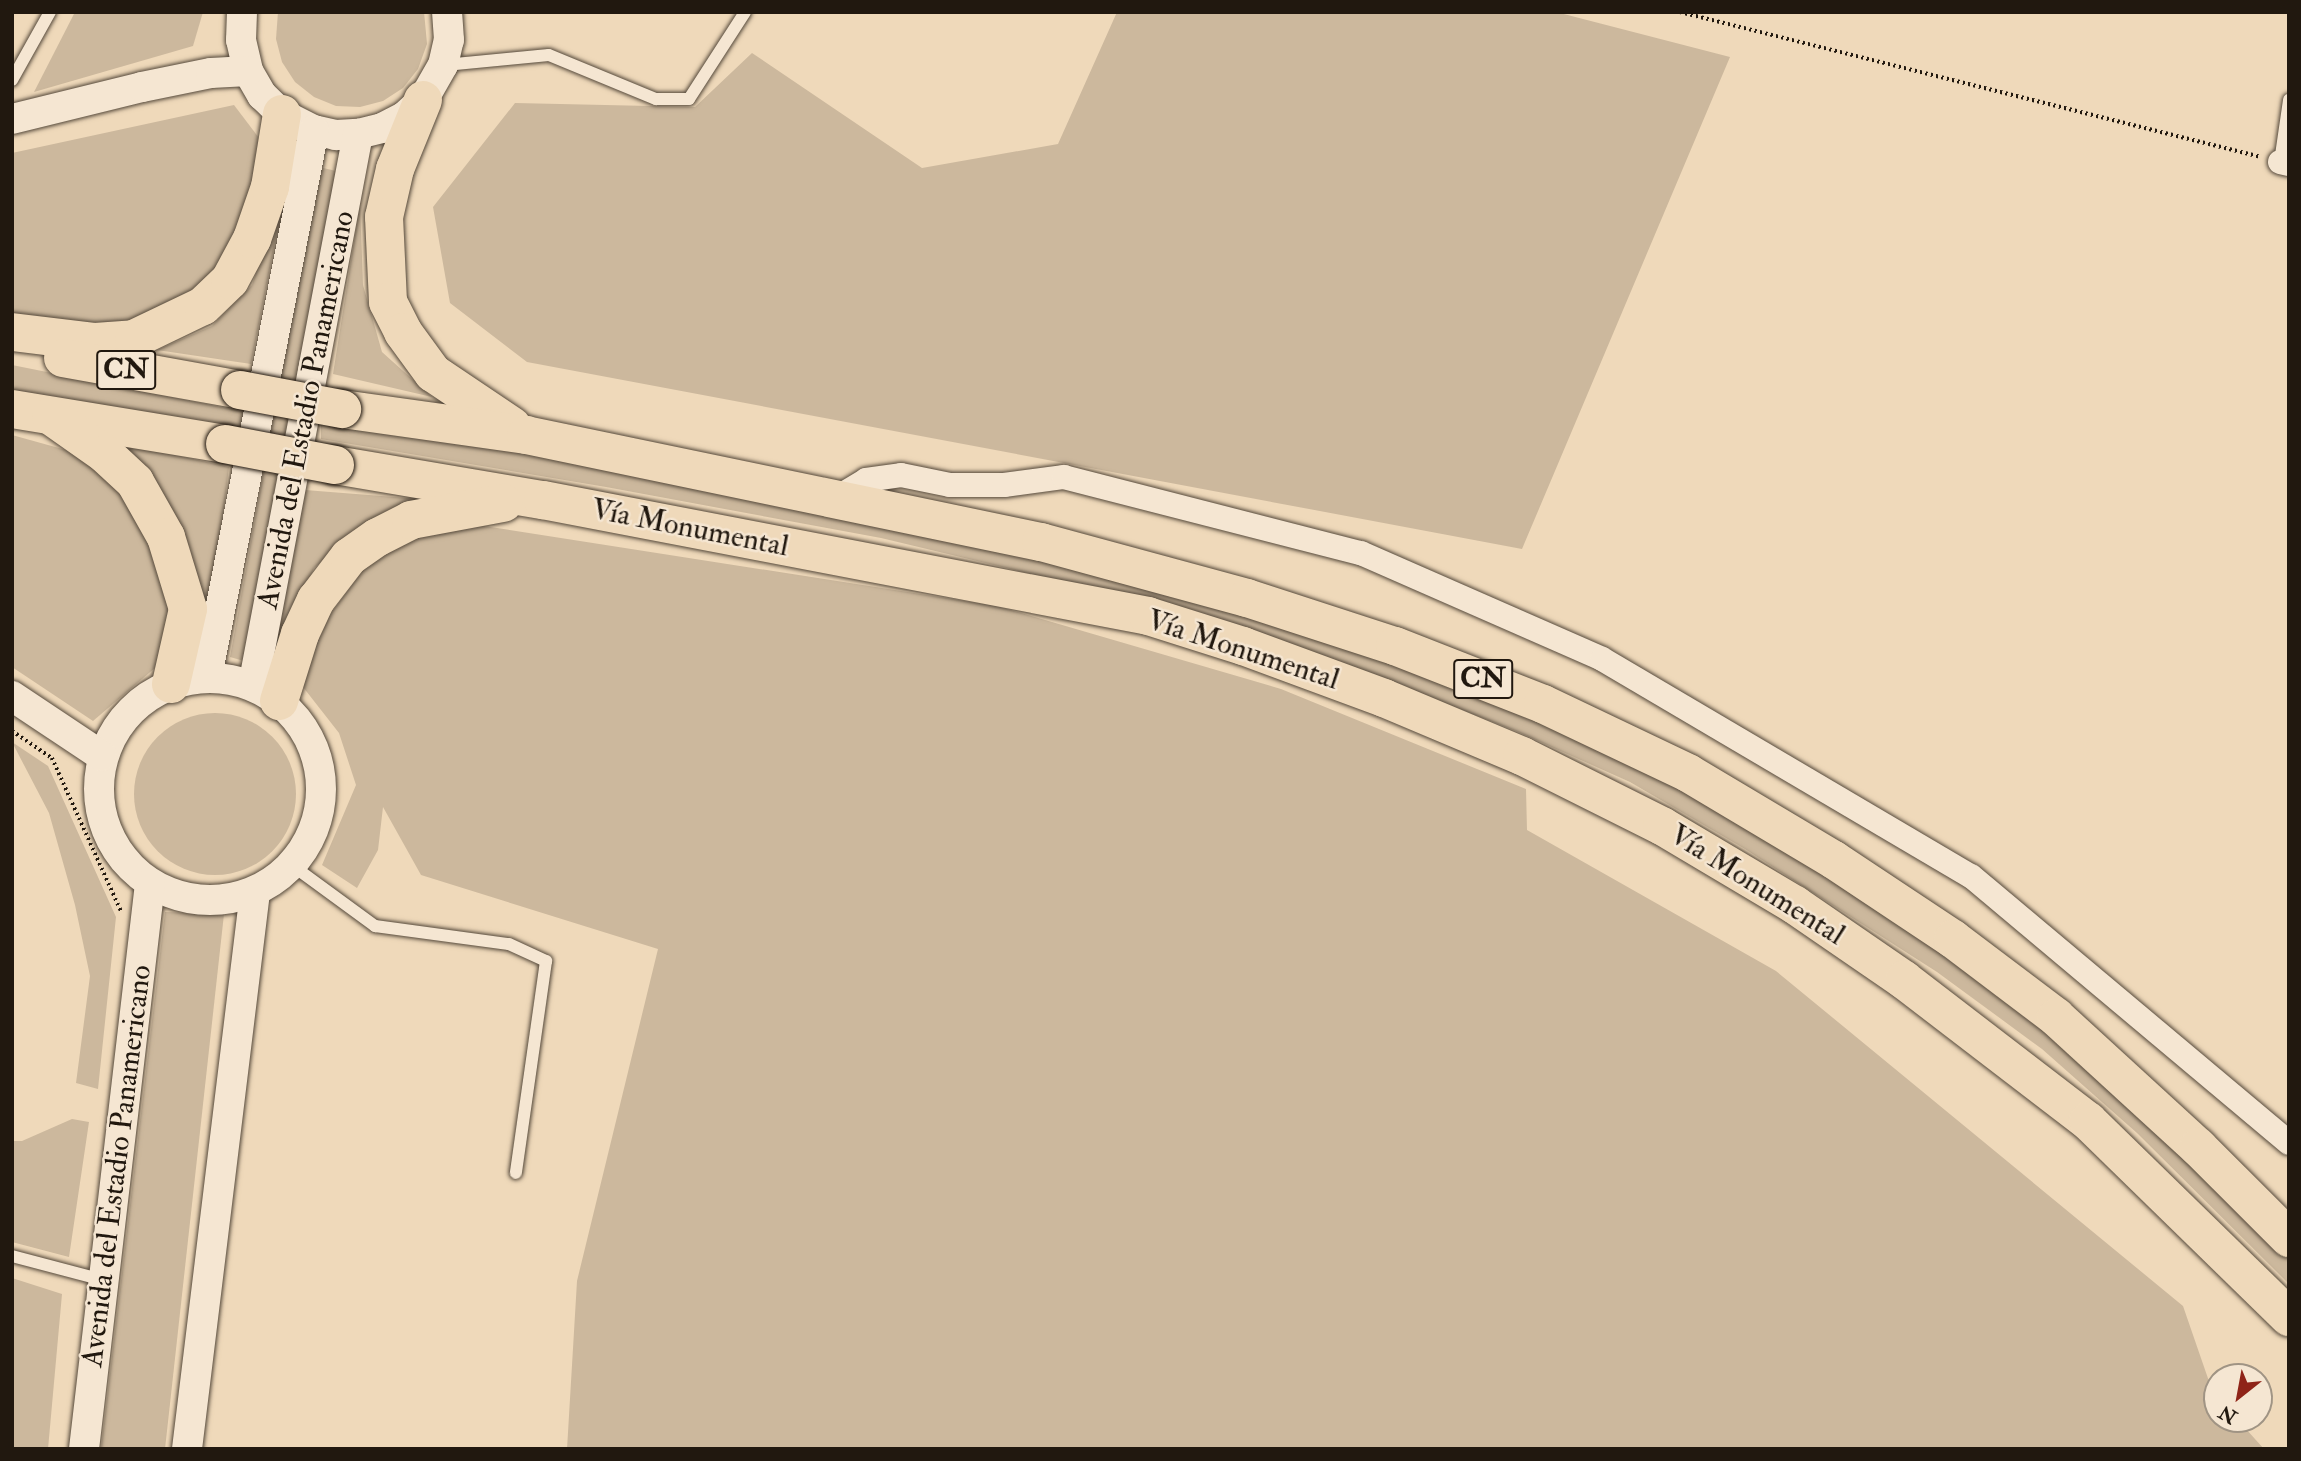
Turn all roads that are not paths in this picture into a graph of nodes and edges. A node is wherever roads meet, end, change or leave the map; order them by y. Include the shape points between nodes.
1 (50, 12) edge
2 (242, 12) edge
3 (745, 12) edge
4 (448, 13) edge
5 (443, 65) junction
6 (248, 71) junction
7 (12, 80) edge
8 (423, 100) junction
9 (2289, 100) edge
10 (12, 120) edge
11 (298, 122) junction
12 (358, 134) junction
13 (2284, 163) edge
14 (12, 332) edge
15 (12, 349) edge
16 (12, 409) edge
17 (51, 416) junction
18 (526, 435) junction
19 (838, 498) junction
20 (543, 500) junction
21 (189, 680) junction
22 (266, 693) junction
23 (12, 696) edge
24 (103, 756) junction
25 (293, 866) junction
26 (150, 884) junction
27 (254, 892) junction
28 (2289, 1143) edge
29 (516, 1173) dead end
30 (2289, 1238) edge
31 (12, 1256) edge
32 (103, 1280) junction
33 (2289, 1317) edge
34 (83, 1449) edge
35 (187, 1449) edge

1 - 7 lane
2 - 6 street via 241,40
3 - 5 lane via 689,99 656,99 549,55
4 - 5 street via 449,40
5 - 8 street
6 - 10 street via 211,73 142,87
6 - 11 street via 262,95
8 - 12 street via 404,117
8 - 18 highway via 395,169 384,217 388,302 402,332 433,373
9 - 13 lane
11 - 12 street via 336,135
11 - 14 highway via 252,239 230,280 204,306 134,339 95,342
11 - 21 street, Avenida del Estadio Panamericano
12 - 22 street, Avenida del Estadio Panamericano
15 - 18 highway, Vía Monumental / CN, bridge via 342,409
16 - 17 highway, Vía Monumental / CN
17 - 20 highway, Vía Monumental / CN, bridge
17 - 21 highway via 135,482 166,537 188,610
18 - 19 highway, Vía Monumental / CN
19 - 28 street via 866,480 901,475 950,485 1004,485 1064,477 1361,552 1602,659 1971,876
19 - 30 highway, Vía Monumental / CN via 1041,542 1247,598 1469,674 1664,761 1834,860 1954,939 2056,1017
20 - 22 highway via 477,506 411,520 349,557 316,600
20 - 33 highway, Vía Monumental / CN via 1148,617 1371,693 1522,756 1662,826 1795,905 1904,980 2088,1121
21 - 22 street
21 - 24 street via 141,700 117,725
22 - 25 street via 304,728 319,762 322,799 313,835
23 - 24 street
24 - 26 street via 98,792 105,828 123,859
25 - 27 street
25 - 29 lane via 375,926 509,944 546,961
26 - 27 street via 201,901 228,900
26 - 32 street, Avenida del Estadio Panamericano
27 - 35 street
31 - 32 lane
32 - 34 street, Avenida del Estadio Panamericano

